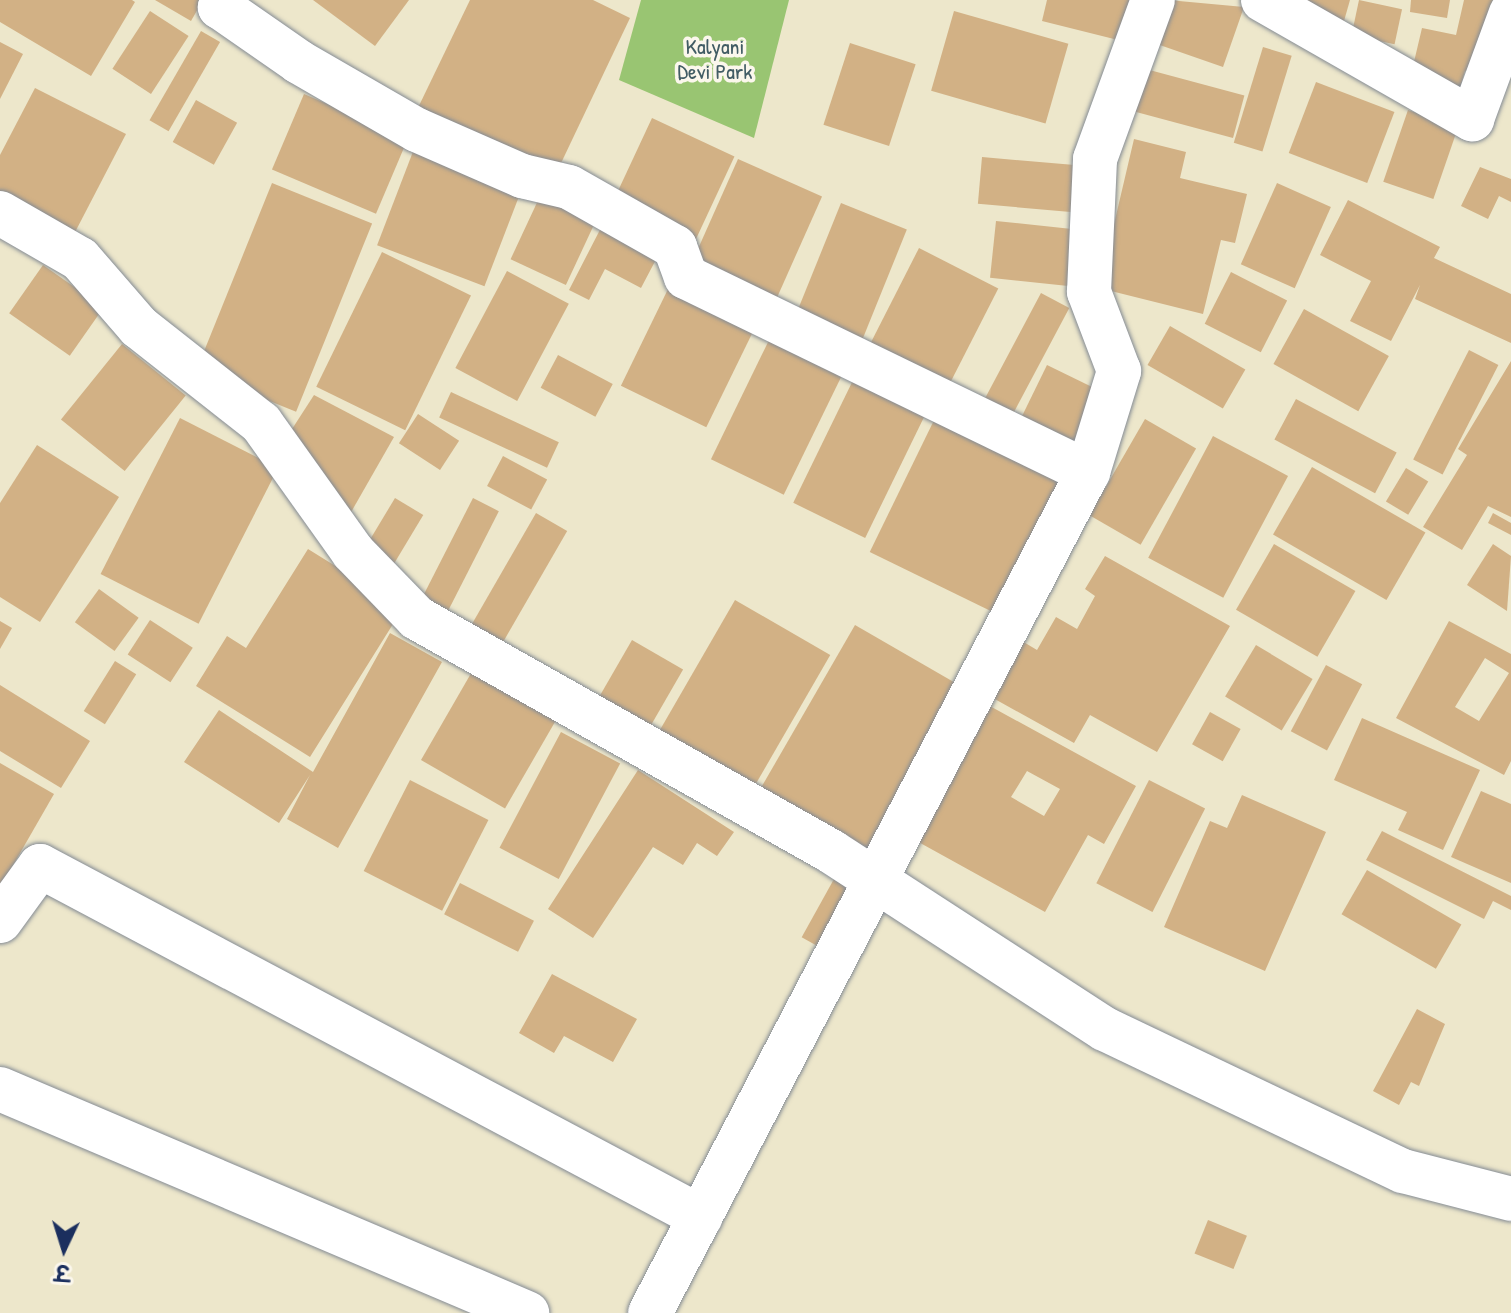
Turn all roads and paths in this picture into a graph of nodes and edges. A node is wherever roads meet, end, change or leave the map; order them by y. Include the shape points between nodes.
1 (225, 0) edge
2 (1153, 0) edge
3 (1263, 0) edge
4 (1511, 13) edge
5 (0, 213) edge
6 (1088, 472) junction
7 (878, 882) junction
8 (0, 921) edge
9 (0, 1089) edge
10 (1511, 1199) edge
11 (701, 1217) junction
12 (527, 1313) edge
13 (650, 1313) edge

1 - 6 street via 220,7 299,62 417,130 522,176 569,187 675,247 686,277
2 - 6 street via 1095,159 1089,292 1119,371
3 - 4 street via 1472,119
5 - 7 street via 80,259 139,327 261,423 353,552 417,618 652,745
6 - 7 street
7 - 10 street via 1105,1029 1403,1171
7 - 11 street
8 - 11 street via 40,866
9 - 12 street
11 - 13 street

